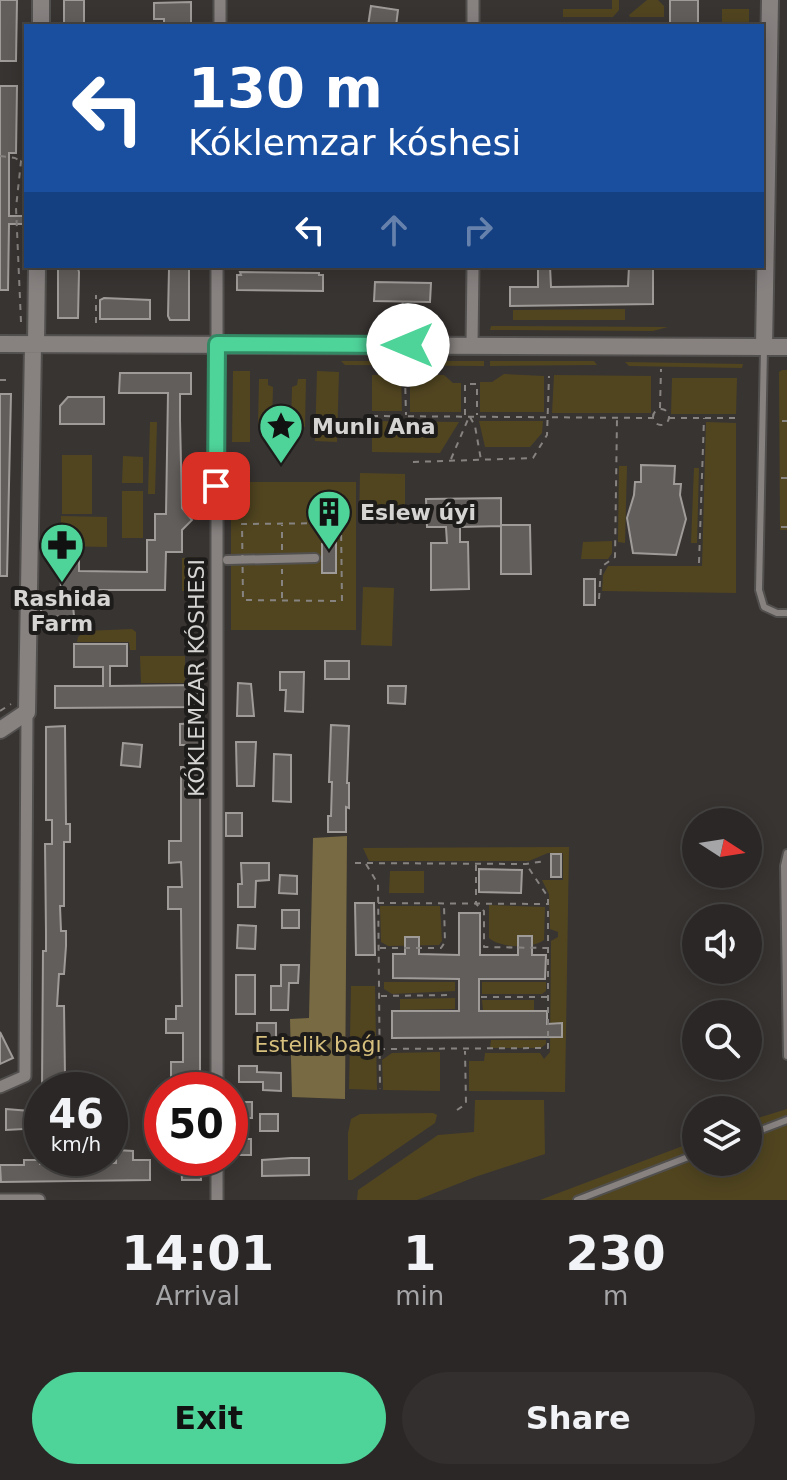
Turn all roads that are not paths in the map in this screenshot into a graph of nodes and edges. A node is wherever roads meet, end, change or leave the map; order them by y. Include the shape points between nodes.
1 (41, 0) edge
2 (220, 0) edge
3 (473, 0) edge
4 (770, 0) edge
5 (41, 24) edge
6 (220, 24) edge
7 (473, 24) edge
8 (37, 268) edge
9 (217, 268) edge
10 (473, 268) edge
11 (0, 344) edge
12 (34, 344) junction
13 (217, 344) junction
14 (472, 345) junction
15 (764, 347) junction
16 (787, 347) edge
17 (315, 558) dead end
18 (227, 560) dead end
19 (787, 613) edge
20 (27, 712) junction
21 (0, 730) edge
22 (787, 853) edge
23 (787, 1056) edge
24 (217, 1072) edge
25 (0, 1087) edge
26 (787, 1120) edge
27 (762, 1130) edge
28 (682, 1159) edge
29 (217, 1176) edge
30 (0, 1200) edge
31 (39, 1200) edge
32 (217, 1200) edge
33 (577, 1200) edge

1 - 5 main road
2 - 6 street
3 - 7 street
4 - 15 main road
8 - 12 main road
9 - 13 street, KÓKLEMZAR KÓSHESI
10 - 14 street
11 - 12 main road
12 - 13 main road
12 - 20 main road
13 - 14 main road
13 - 24 street, KÓKLEMZAR KÓSHESI
14 - 15 main road
15 - 16 main road
15 - 19 lane via 759,590 764,607
17 - 18 street
20 - 21 main road
20 - 25 street via 25,1076
22 - 23 lane
26 - 27 lane
28 - 33 lane
29 - 32 street
30 - 31 street

